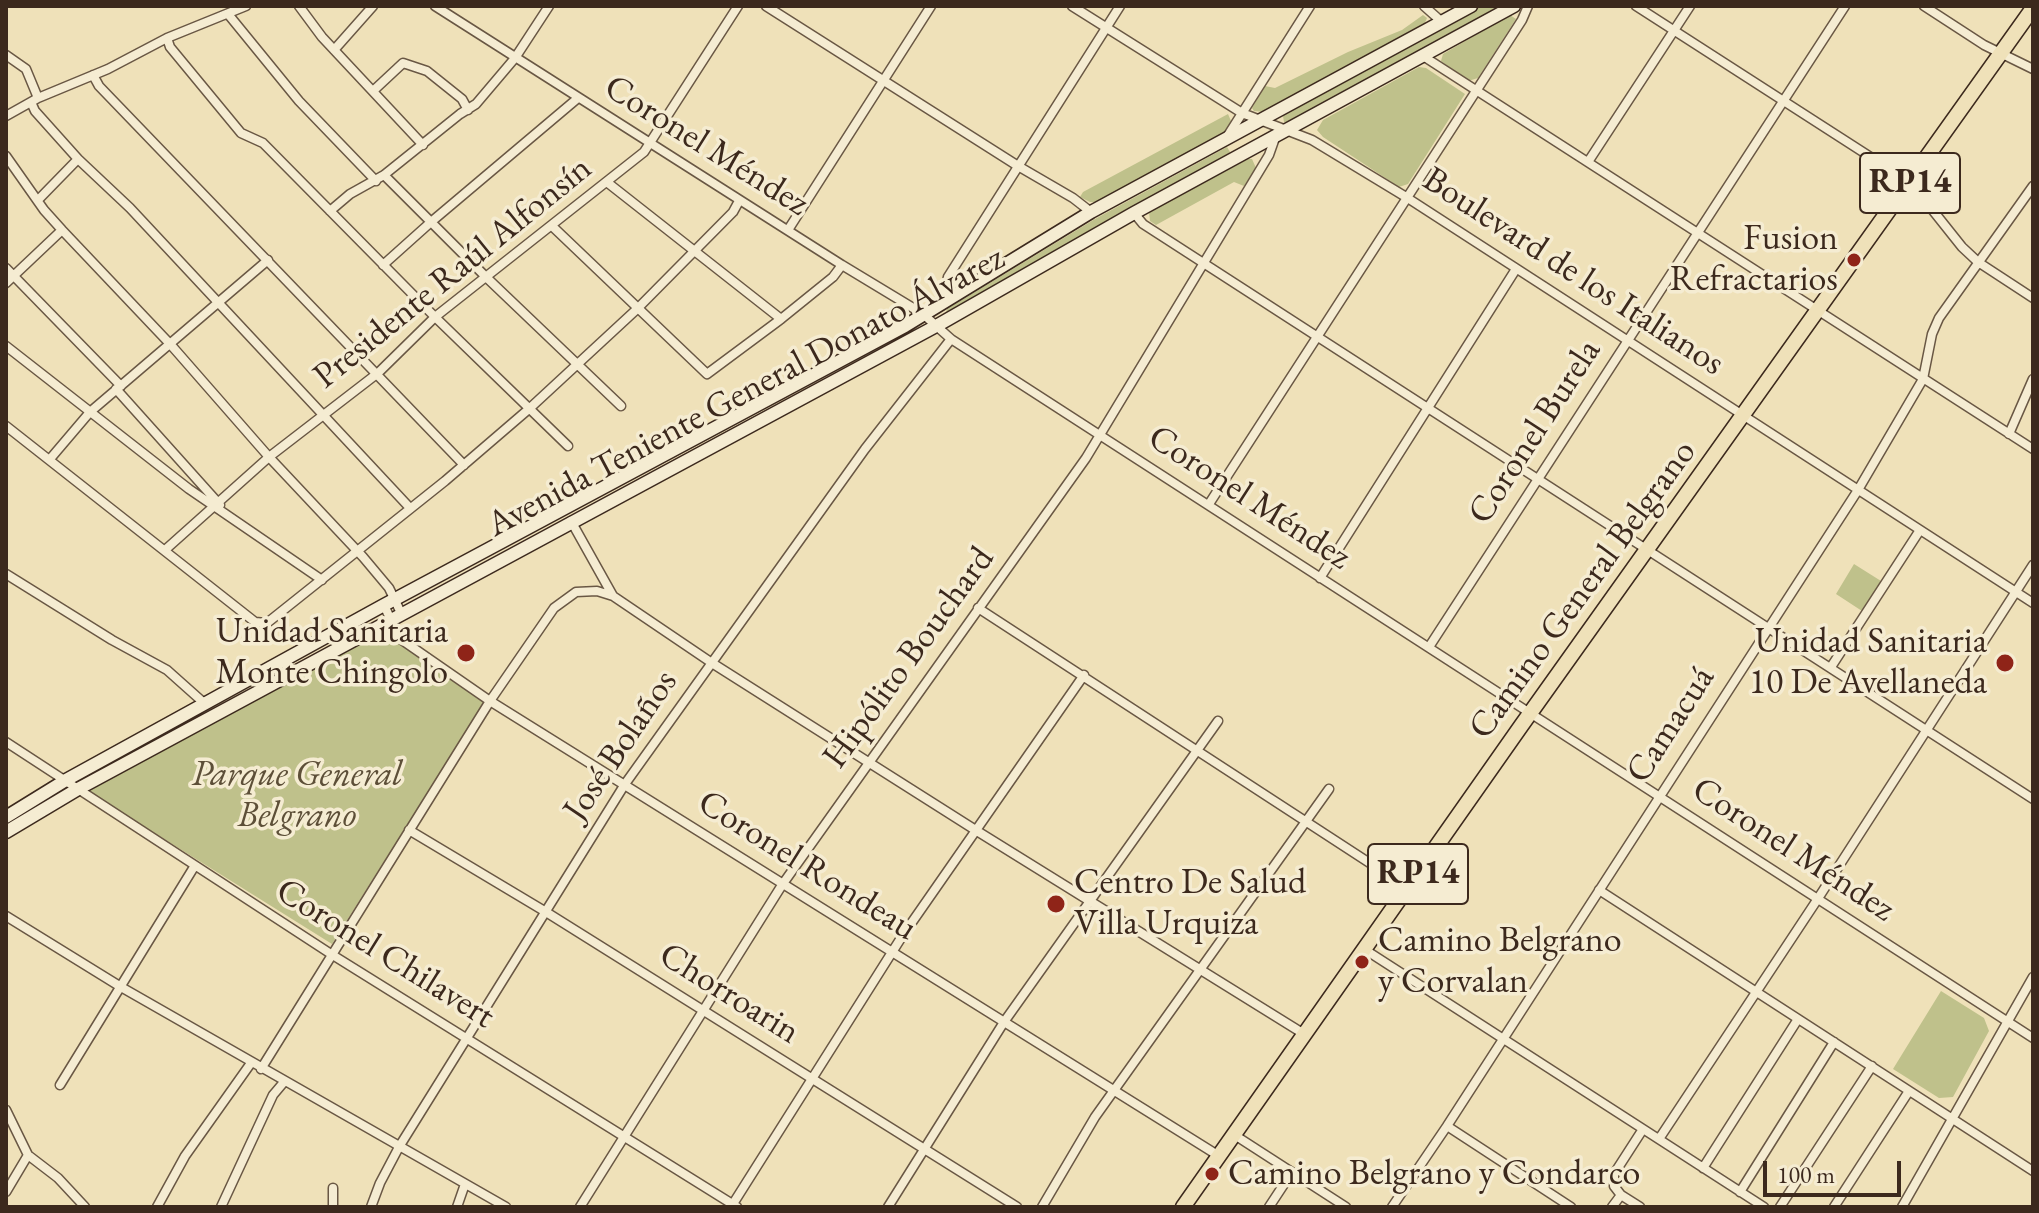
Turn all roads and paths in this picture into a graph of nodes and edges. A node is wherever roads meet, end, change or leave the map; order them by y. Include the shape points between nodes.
1 (246, 6) edge
2 (299, 6) edge
3 (373, 6) edge
4 (435, 6) edge
5 (549, 6) edge
6 (738, 6) edge
7 (766, 6) edge
8 (931, 6) edge
9 (1072, 6) edge
10 (1120, 6) edge
11 (1310, 6) edge
12 (1424, 6) edge
13 (1471, 6) edge
14 (1514, 6) edge
15 (1528, 6) edge
16 (1636, 6) edge
17 (1690, 6) edge
18 (1845, 6) edge
19 (1924, 6) edge
20 (2033, 8) edge
21 (228, 14) junction
22 (1442, 22) junction
23 (1107, 28) junction
24 (1674, 31) junction
25 (167, 38) junction
26 (334, 50) junction
27 (6, 55) edge
28 (2000, 55) junction
29 (1423, 56) junction
30 (515, 58) junction
31 (2033, 69) edge
32 (93, 75) junction
33 (883, 81) junction
34 (1477, 90) junction
35 (373, 91) junction
36 (578, 98) junction
37 (35, 100) junction
38 (1782, 102) junction
39 (468, 110) junction
40 (1242, 113) junction
41 (6, 116) edge
42 (1262, 120) junction
43 (1288, 130) junction
44 (1227, 138) junction
45 (1275, 138) junction
46 (423, 145) junction
47 (650, 145) junction
48 (6, 156) edge
49 (78, 159) junction
50 (1588, 162) junction
51 (1018, 166) junction
52 (384, 175) junction
53 (376, 181) junction
54 (608, 183) junction
55 (1911, 183) junction
56 (2033, 186) edge
57 (1406, 197) junction
58 (38, 200) junction
59 (739, 201) junction
60 (330, 211) junction
61 (1091, 212) junction
62 (1134, 213) junction
63 (431, 222) junction
64 (552, 226) junction
65 (62, 230) junction
66 (788, 230) junction
67 (1696, 233) junction
68 (693, 253) junction
69 (268, 260) junction
70 (1978, 262) junction
71 (1205, 264) junction
72 (383, 265) junction
73 (842, 265) junction
74 (1516, 269) junction
75 (10, 271) edge
76 (486, 277) junction
77 (6, 283) edge
78 (2033, 298) edge
79 (218, 303) junction
80 (942, 304) junction
81 (637, 309) junction
82 (1818, 311) junction
83 (923, 314) junction
84 (435, 317) junction
85 (781, 319) junction
86 (938, 325) junction
87 (1318, 337) junction
88 (951, 339) junction
89 (1627, 341) junction
90 (171, 345) junction
91 (6, 346) edge
92 (578, 364) junction
93 (378, 373) junction
94 (1923, 379) junction
95 (2033, 379) edge
96 (119, 387) junction
97 (621, 406) dead end
98 (1429, 407) junction
99 (530, 408) junction
100 (90, 412) junction
101 (321, 416) junction
102 (1743, 417) junction
103 (6, 426) edge
104 (2009, 434) junction
105 (1100, 435) junction
106 (568, 446) dead end
107 (2033, 449) edge
108 (269, 457) junction
109 (50, 459) junction
110 (464, 465) junction
111 (1539, 478) junction
112 (1858, 490) junction
113 (214, 504) junction
114 (1209, 504) junction
115 (410, 508) junction
116 (571, 521) junction
117 (1920, 530) junction
118 (165, 550) junction
119 (1648, 550) junction
120 (358, 552) junction
121 (2033, 565) edge
122 (6, 574) edge
123 (1320, 578) junction
124 (322, 580) junction
125 (2015, 592) junction
126 (613, 596) junction
127 (390, 602) junction
128 (2033, 603) edge
129 (978, 608) junction
130 (395, 617) junction
131 (1768, 626) junction
132 (1429, 647) junction
133 (712, 663) junction
134 (1831, 667) junction
135 (1084, 675) junction
136 (490, 701) junction
137 (204, 703) junction
138 (1531, 713) junction
139 (1218, 721) dead end
140 (1926, 728) junction
141 (6, 742) edge
142 (1198, 749) junction
143 (869, 761) junction
144 (66, 780) junction
145 (625, 784) junction
146 (78, 789) junction
147 (1329, 789) dead end
148 (1659, 796) junction
149 (2033, 799) edge
150 (6, 817) edge
151 (1305, 821) junction
152 (409, 830) junction
153 (977, 831) junction
154 (6, 832) edge
155 (194, 867) junction
156 (782, 885) junction
157 (1408, 888) junction
158 (1599, 890) junction
159 (1817, 900) junction
160 (1089, 901) junction
161 (546, 912) junction
162 (6, 916) edge
163 (1364, 949) junction
164 (891, 953) junction
165 (331, 954) junction
166 (1198, 969) junction
167 (2033, 977) edge
168 (121, 987) junction
169 (1756, 991) junction
170 (702, 1012) junction
171 (1798, 1019) junction
172 (1004, 1022) junction
173 (2007, 1022) junction
174 (1304, 1034) junction
175 (467, 1038) junction
176 (1503, 1038) junction
177 (2033, 1038) edge
178 (1834, 1042) junction
179 (251, 1063) junction
180 (1872, 1066) junction
181 (261, 1069) junction
182 (813, 1078) junction
183 (284, 1082) junction
184 (60, 1085) dead end
185 (1909, 1091) junction
186 (1113, 1092) junction
187 (6, 1110) edge
188 (1953, 1118) junction
189 (1447, 1126) junction
190 (1643, 1129) junction
191 (1233, 1134) junction
192 (625, 1136) junction
193 (1659, 1139) junction
194 (399, 1147) junction
195 (923, 1149) junction
196 (28, 1155) junction
197 (1219, 1156) junction
198 (1703, 1168) junction
199 (2033, 1171) edge
200 (1292, 1172) junction
201 (465, 1184) junction
202 (333, 1188) dead end
203 (6, 1192) edge
204 (1740, 1192) junction
205 (1621, 1195) junction
206 (733, 1206) edge
207 (85, 1207) edge
208 (157, 1207) edge
209 (221, 1207) edge
210 (333, 1207) edge
211 (371, 1207) edge
212 (457, 1207) edge
213 (506, 1207) edge
214 (580, 1207) edge
215 (888, 1207) edge
216 (1017, 1207) edge
217 (1042, 1207) edge
218 (1183, 1207) edge
219 (1269, 1207) edge
220 (1346, 1207) edge
221 (1392, 1207) edge
222 (1571, 1207) edge
223 (1612, 1207) edge
224 (1640, 1207) edge
225 (1764, 1207) edge
226 (1780, 1207) edge
227 (1834, 1207) edge
228 (1902, 1207) edge

1 - 21 street
2 - 26 street
3 - 26 street
4 - 30 street, Coronel Méndez
5 - 30 street
6 - 47 street, Presidente Raúl Alfonsín
7 - 33 street
8 - 33 street
9 - 23 street, Boulevard de los Italianos
10 - 23 street
11 - 40 street
12 - 22 street
13 - 22 main road, Avenida Teniente General Donato Álvarez
14 - 29 main road, Avenida Teniente General Donato Álvarez
15 - 34 street
16 - 24 street
17 - 24 street
18 - 38 street, Coronel Burela
19 - 28 street
20 - 28 main road, Camino General Belgrano / RP14
21 - 25 street
21 - 53 street via 299,101
22 - 42 main road, Avenida Teniente General Donato Álvarez
23 - 40 street, Boulevard de los Italianos
23 - 51 street
24 - 38 street
24 - 50 street
25 - 32 street
25 - 60 street via 241,133 263,143
26 - 35 street
27 - 37 street via 26,69
28 - 31 street
28 - 55 main road, Camino General Belgrano / RP14
29 - 34 street
29 - 43 main road, Avenida Teniente General Donato Álvarez
30 - 36 street, Coronel Méndez
30 - 39 street
32 - 37 street
32 - 69 street
33 - 51 street
33 - 66 street
34 - 50 street
34 - 57 street
35 - 39 street via 403,63 427,71
35 - 46 street
36 - 47 street, Coronel Méndez
36 - 63 street
37 - 41 street
37 - 49 street via 35,111
38 - 55 street
38 - 67 street, Coronel Burela
39 - 46 street
40 - 42 street, Boulevard de los Italianos
40 - 44 street
42 - 43 street, Boulevard de los Italianos
42 - 44 main road, Avenida Teniente General Donato Álvarez
43 - 45 main road, Avenida Teniente General Donato Álvarez
43 - 57 street, Boulevard de los Italianos
44 - 61 main road, Avenida Teniente General Donato Álvarez
45 - 62 main road, Avenida Teniente General Donato Álvarez
45 - 71 street, Hipólito Bouchard
46 - 52 street
47 - 54 street, Presidente Raúl Alfonsín
47 - 59 street, Coronel Méndez
48 - 58 street
49 - 58 street
49 - 79 street
50 - 67 street
51 - 61 street
51 - 80 street via 948,277
52 - 53 street
52 - 63 street
53 - 60 street
54 - 64 street, Presidente Raúl Alfonsín
54 - 68 street
55 - 70 street
55 - 82 main road, Camino General Belgrano / RP14
56 - 70 street, Camacuá
57 - 74 street, Boulevard de los Italianos
57 - 87 street
58 - 65 street
59 - 66 street, Coronel Méndez
59 - 68 street
60 - 72 street
61 - 80 main road, Avenida Teniente General Donato Álvarez
62 - 71 street
62 - 86 main road, Avenida Teniente General Donato Álvarez
63 - 72 street
63 - 76 street
64 - 76 street, Presidente Raúl Alfonsín
64 - 81 street
65 - 75 street
65 - 90 street
66 - 73 street, Coronel Méndez
67 - 82 street
67 - 89 street, Coronel Burela
68 - 81 street
68 - 85 street
69 - 79 street
69 - 93 street
70 - 78 street
70 - 94 street, Camacuá via 1934,327
71 - 87 street
71 - 105 street, Hipólito Bouchard
72 - 84 street
73 - 83 street, Coronel Méndez
73 - 85 street
74 - 89 street, Boulevard de los Italianos
74 - 98 street
75 - 77 street
75 - 96 street
76 - 84 street, Presidente Raúl Alfonsín
76 - 92 street
79 - 90 street
79 - 101 street
80 - 83 main road, Avenida Teniente General Donato Álvarez
81 - 85 street via 705,373
81 - 92 street
82 - 94 street
82 - 102 main road, Camino General Belgrano / RP14
83 - 86 street, Coronel Méndez
83 - 127 main road, Avenida Teniente General Donato Álvarez
84 - 93 street, Presidente Raúl Alfonsín
84 - 99 street
86 - 88 street, Coronel Méndez
86 - 116 main road, Avenida Teniente General Donato Álvarez
87 - 98 street
87 - 114 street
88 - 105 street, Coronel Méndez
88 - 133 street, José Bolaños
89 - 102 street, Boulevard de los Italianos
89 - 111 street, Coronel Burela
90 - 96 street
90 - 108 street
91 - 100 street
92 - 97 street
92 - 99 street
93 - 101 street, Presidente Raúl Alfonsín
93 - 110 street
94 - 104 street
94 - 112 street, Camacuá
95 - 104 street
96 - 100 street
96 - 113 street
98 - 111 street
98 - 123 street
99 - 106 street
99 - 110 street
100 - 109 street
100 - 113 street
101 - 108 street, Presidente Raúl Alfonsín
101 - 115 street
102 - 112 street, Boulevard de los Italianos
102 - 119 main road, Camino General Belgrano / RP14
103 - 109 street
104 - 107 street
105 - 114 street, Coronel Méndez
105 - 129 street, Hipólito Bouchard
108 - 113 street, Presidente Raúl Alfonsín
108 - 120 street
109 - 118 street
110 - 115 street
111 - 119 street
111 - 132 street, Coronel Burela
112 - 117 street, Boulevard de los Italianos
112 - 131 street, Camacuá
113 - 118 street, Presidente Raúl Alfonsín
113 - 124 street
114 - 123 street, Coronel Méndez
115 - 120 street
116 - 126 street
116 - 130 main road, Avenida Teniente General Donato Álvarez
117 - 125 street, Boulevard de los Italianos
117 - 134 street
118 - 124 street via 255,622 267,623
119 - 131 street
119 - 138 main road, Camino General Belgrano / RP14
120 - 124 street
120 - 127 street
121 - 125 street
122 - 137 street via 167,670
123 - 132 street, Coronel Méndez
125 - 128 street, Boulevard de los Italianos
125 - 140 street
126 - 133 street
126 - 136 street via 588,591 564,598
127 - 130 street
127 - 130 street, Coronel Rondeau
127 - 137 main road, Avenida Teniente General Donato Álvarez
129 - 135 street
129 - 143 street, Hipólito Bouchard
130 - 136 street, Coronel Rondeau via 399,638
130 - 146 main road, Avenida Teniente General Donato Álvarez
131 - 134 street
131 - 148 street, Camacuá
132 - 138 street, Coronel Méndez
133 - 143 street
133 - 145 street, José Bolaños
134 - 140 street
135 - 142 street
135 - 153 street
136 - 145 street, Coronel Rondeau
136 - 152 street
137 - 144 main road, Avenida Teniente General Donato Álvarez
138 - 148 street, Coronel Méndez
138 - 157 main road, Camino General Belgrano / RP14
139 - 142 street
140 - 149 street
140 - 159 street
141 - 144 street, Coronel Chilavert
142 - 151 street
142 - 160 street
143 - 153 street
143 - 156 street, Hipólito Bouchard
144 - 146 street, Coronel Chilavert
144 - 150 main road, Avenida Teniente General Donato Álvarez
145 - 156 street, Coronel Rondeau
145 - 161 street, José Bolaños
146 - 154 main road, Avenida Teniente General Donato Álvarez
146 - 155 street, Coronel Chilavert
147 - 151 street
148 - 158 street, Camacuá
148 - 159 street, Coronel Méndez
151 - 157 street
151 - 166 street
152 - 161 street, Chorroarin
152 - 165 street
153 - 160 street
153 - 164 street
155 - 165 street, Coronel Chilavert
155 - 168 street
156 - 164 street, Coronel Rondeau
156 - 170 street, Hipólito Bouchard
157 - 163 main road, Camino General Belgrano / RP14
158 - 169 street
158 - 176 street, Camacuá
159 - 169 street
159 - 173 street, Coronel Méndez
160 - 166 street
160 - 172 street
161 - 170 street, Chorroarin
161 - 175 street, José Bolaños
162 - 168 street
163 - 174 main road, Camino General Belgrano / RP14
163 - 176 street
164 - 172 street, Coronel Rondeau
164 - 182 street
165 - 175 street, Coronel Chilavert
165 - 181 street
166 - 174 street
166 - 186 street
167 - 173 street
168 - 179 street
168 - 184 street
169 - 171 street
169 - 193 street
170 - 182 street, Chorroarin
170 - 192 street, Hipólito Bouchard
171 - 178 street
171 - 198 street
172 - 186 street, Coronel Rondeau
172 - 195 street
173 - 177 street, Coronel Méndez
173 - 188 street
174 - 191 main road, Camino General Belgrano / RP14
175 - 192 street, Coronel Chilavert
175 - 194 street, José Bolaños
176 - 189 street, Camacuá
176 - 190 street
178 - 180 street
178 - 204 street
179 - 181 street
179 - 208 street via 187,1153
180 - 185 street
180 - 226 street
181 - 183 street
182 - 195 street, Chorroarin
182 - 206 street
183 - 194 street
183 - 209 street
185 - 188 street
185 - 227 street
186 - 197 street, Coronel Rondeau
186 - 217 street
187 - 196 street
188 - 199 street
188 - 228 street
189 - 221 street, Camacuá
189 - 222 street
190 - 193 street
190 - 205 street via 1614,1174
191 - 197 main road, Camino General Belgrano / RP14
191 - 200 street
192 - 206 street, Coronel Chilavert
192 - 214 street, Hipólito Bouchard
193 - 198 street
194 - 201 street
194 - 211 street, José Bolaños
195 - 215 street
195 - 216 street, Chorroarin
196 - 203 street
196 - 207 street
197 - 218 main road, Camino General Belgrano / RP14
198 - 204 street
200 - 219 street
200 - 220 street
201 - 212 street
201 - 213 street
202 - 210 street
204 - 225 street
205 - 223 street
205 - 224 street

